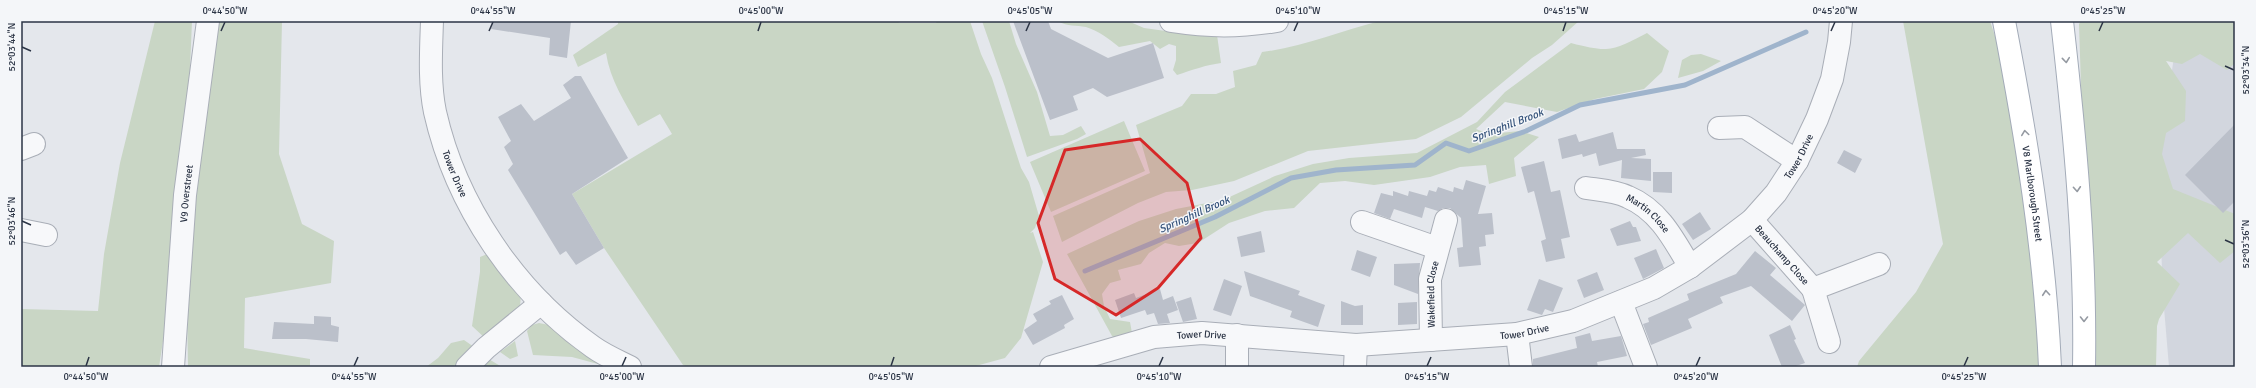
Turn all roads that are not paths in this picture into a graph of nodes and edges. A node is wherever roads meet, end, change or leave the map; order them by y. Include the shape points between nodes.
1 (208, 21) edge
2 (432, 21) edge
3 (1171, 21) edge
4 (1277, 21) edge
5 (1841, 21) edge
6 (2004, 21) edge
7 (2062, 21) edge
8 (1202, 23) edge
9 (1718, 128) dead end
10 (1797, 161) junction
11 (1586, 188) dead end
12 (1446, 220) dead end
13 (1752, 220) junction
14 (1362, 222) dead end
15 (21, 230) edge
16 (46, 235) dead end
17 (1437, 248) junction
18 (1878, 264) dead end
19 (1690, 267) junction
20 (1813, 290) junction
21 (1621, 302) junction
22 (540, 303) junction
23 (1517, 334) junction
24 (1237, 335) junction
25 (1431, 340) junction
26 (1829, 342) dead end
27 (1356, 345) junction
28 (173, 360) edge
29 (467, 367) edge
30 (630, 367) edge
31 (1053, 367) edge
32 (1237, 367) edge
33 (1355, 367) edge
34 (1521, 367) edge
35 (1646, 367) edge
36 (2050, 367) edge
37 (2084, 367) edge

1 - 28 street, V9 Overstreet via 185,195
2 - 22 street, Tower Drive via 431,61 435,111 454,170 480,225
3 - 8 street
4 - 8 street via 1241,27
5 - 10 street, Tower Drive via 1832,79
36 -> 6 main road, V8 Marlborough Street via 2043,255 2023,120
7 -> 37 main road via 2080,228 2084,292
9 - 10 street via 1745,127
10 - 13 street, Tower Drive via 1776,193
11 - 19 street, Martin Close via 1628,196 1649,208 1662,223
12 - 17 street, Wakefield Close
13 - 19 street, Tower Drive
13 - 20 street, Beauchamp Close
14 - 17 street, Wakefield Close
15 - 16 street
17 - 25 street, Wakefield Close via 1430,279
18 - 20 street, Beauchamp Close
19 - 21 street, Tower Drive via 1654,288
20 - 26 street, Beauchamp Close
21 - 23 street, Tower Drive via 1573,321
21 - 35 street
22 - 29 street
22 - 30 street, Tower Drive via 593,347
23 - 25 street, Tower Drive
23 - 34 street
24 - 27 street, Tower Drive
24 - 31 street, Tower Drive via 1202,333 1154,337
24 - 32 street
25 - 27 street, Tower Drive
27 - 33 street

